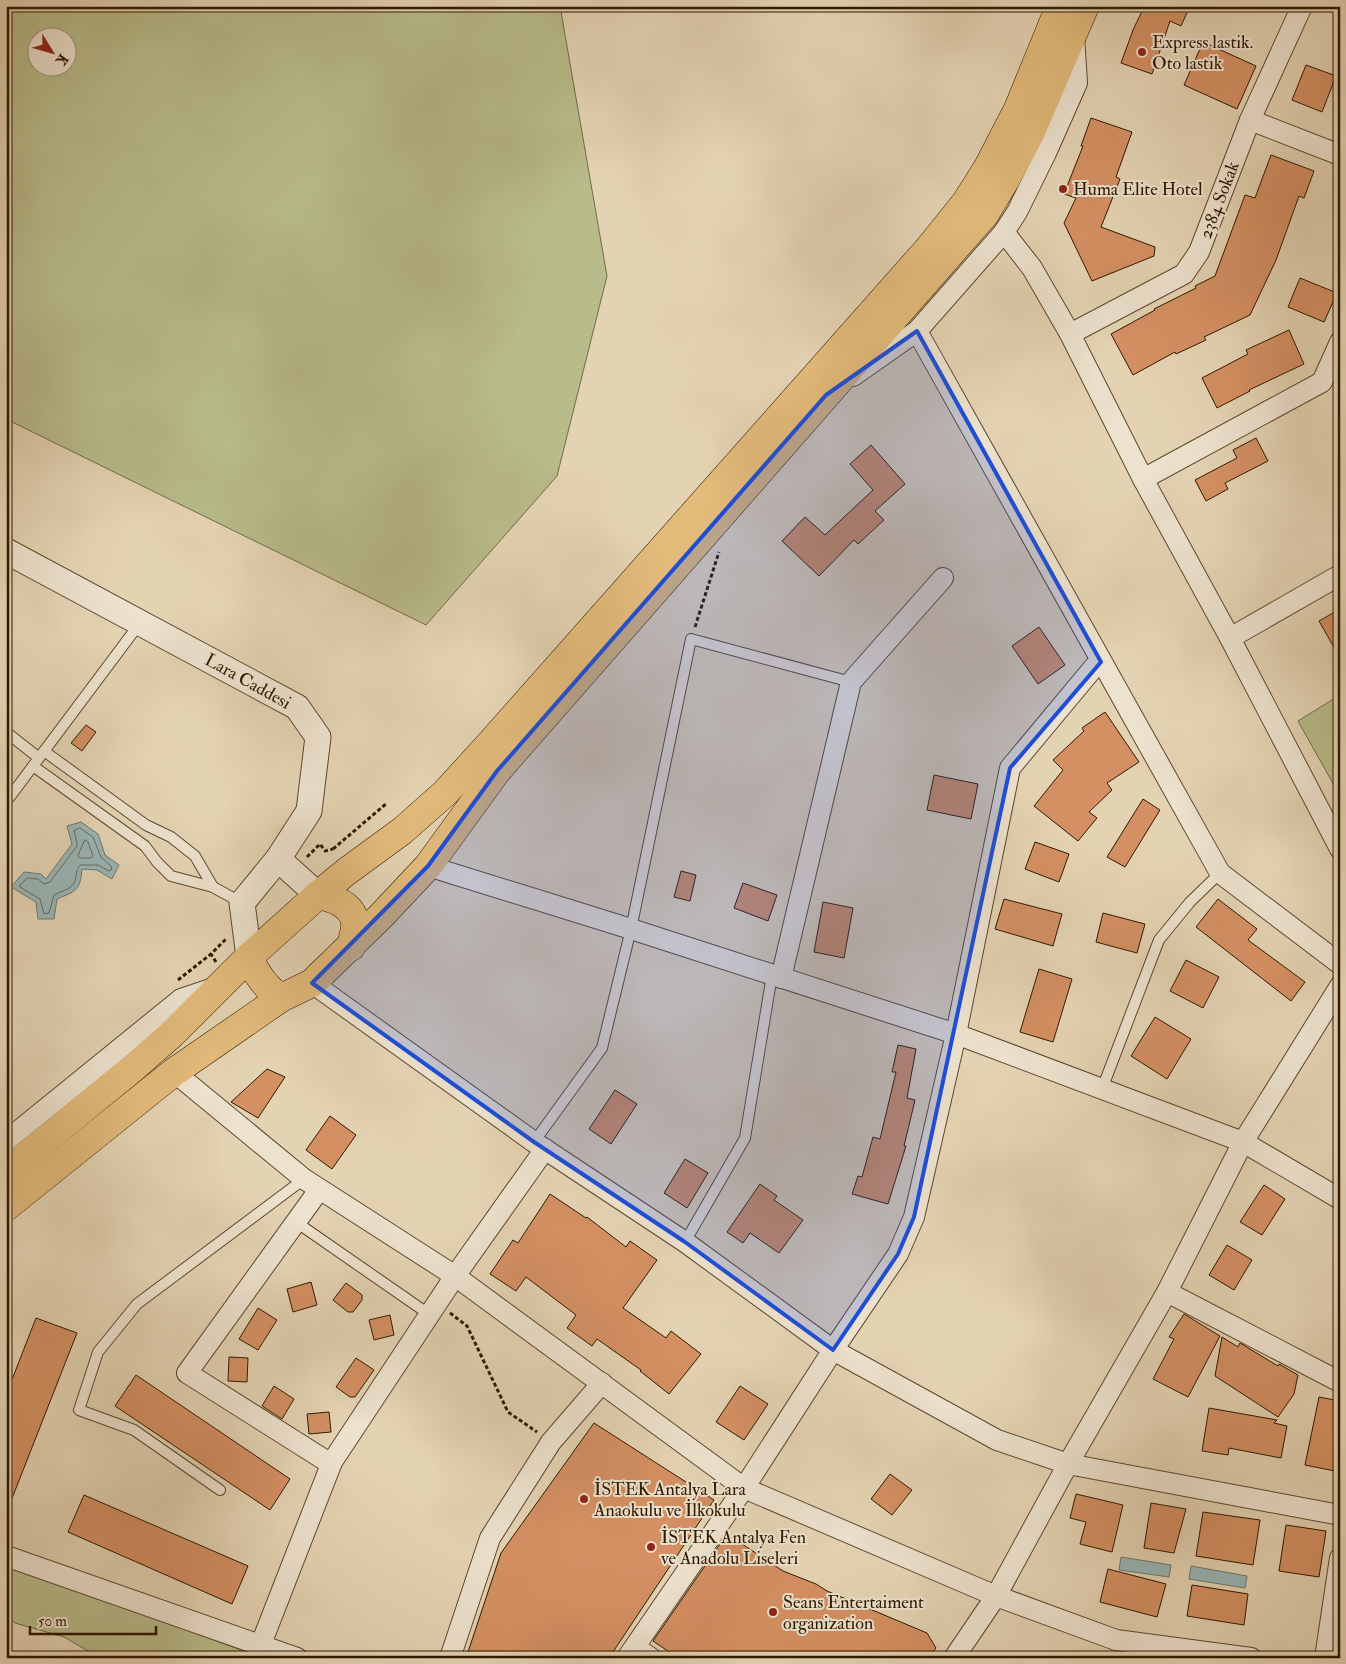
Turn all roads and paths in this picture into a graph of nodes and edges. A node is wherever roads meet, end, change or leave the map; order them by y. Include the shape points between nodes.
1 (1060, 6) edge
2 (1084, 6) edge
3 (1302, 6) edge
4 (1073, 32) junction
5 (1250, 120) junction
6 (1340, 155) edge
7 (1004, 232) junction
8 (917, 331) junction
9 (1070, 334) junction
10 (1340, 342) edge
11 (826, 394) junction
12 (1142, 479) junction
13 (721, 545) dead end
14 (6, 551) edge
15 (1340, 575) edge
16 (944, 578) dead end
17 (140, 623) junction
18 (1230, 638) junction
19 (691, 639) junction
20 (1101, 662) junction
21 (851, 682) junction
22 (6, 732) edge
23 (39, 759) junction
24 (6, 802) edge
25 (320, 844) dead end
26 (332, 849) dead end
27 (1340, 849) edge
28 (278, 860) junction
29 (428, 866) junction
30 (1220, 873) junction
31 (213, 887) junction
32 (318, 895) junction
33 (242, 903) junction
34 (631, 929) junction
35 (350, 947) junction
36 (249, 957) junction
37 (1340, 964) edge
38 (777, 976) junction
39 (312, 982) junction
40 (221, 985) junction
41 (1340, 986) edge
42 (281, 998) junction
43 (956, 1034) junction
44 (174, 1072) junction
45 (1102, 1089) junction
46 (6, 1140) edge
47 (1243, 1142) junction
48 (540, 1145) junction
49 (6, 1172) edge
50 (312, 1185) junction
51 (1340, 1199) edge
52 (6, 1207) edge
53 (296, 1222) junction
54 (685, 1242) junction
55 (455, 1276) junction
56 (1166, 1292) junction
57 (434, 1310) junction
58 (833, 1350) junction
59 (1340, 1382) edge
60 (602, 1383) junction
61 (551, 1442) junction
62 (331, 1464) junction
63 (1068, 1464) junction
64 (744, 1488) junction
65 (220, 1490) dead end
66 (1340, 1515) edge
67 (6, 1556) edge
68 (1340, 1558) edge
69 (996, 1596) junction
70 (261, 1644) junction
71 (637, 1654) edge
72 (297, 1658) edge
73 (450, 1658) edge
74 (954, 1658) edge
75 (1251, 1658) edge
76 (1325, 1658) edge

1 - 32 main road via 1018,110 988,167 966,202 929,248 445,793 402,831
2 - 4 main road
3 - 5 street, 2384 Sokak
4 - 7 street via 1077,83 1026,196
4 - 11 main road via 1030,134 984,214
5 - 6 street
5 - 9 street, 2384 Sokak via 1199,252 1184,274
7 - 8 street
7 - 9 street via 1032,268
8 - 11 street
8 - 20 street
9 - 12 street
10 - 12 street via 1322,382
11 - 29 main road via 497,771
12 - 18 street
13 - 19 path
14 - 17 street, Lara Caddesi
15 - 18 street
16 - 21 street
17 - 23 lane
17 - 28 street, Lara Caddesi via 297,707 318,737 309,811
18 - 27 street
19 - 21 lane
19 - 34 lane
20 - 30 street
20 - 43 street via 1010,768
21 - 38 street
22 - 23 lane
23 - 24 lane
23 - 31 lane via 171,837 195,856
23 - 31 lane via 145,846 171,876
25 - 26 path via 325,851
28 - 32 street
28 - 33 street, Lara Caddesi
29 - 34 street
29 - 35 main road
30 - 37 street
30 - 45 lane via 1190,902 1159,940
31 - 33 lane
32 - 35 main road via 336,899 349,910 355,923
32 - 36 main road
33 - 36 street
34 - 38 street
34 - 48 lane via 602,1048
35 - 39 main road
36 - 40 main road
36 - 42 main road via 261,980
38 - 43 street
38 - 54 lane via 745,1138
39 - 42 main road
39 - 48 street
40 - 46 street via 181,999
40 - 49 main road via 132,1069
41 - 47 street
42 - 44 main road
43 - 45 street
43 - 58 street via 914,1218 898,1254
44 - 50 street
44 - 52 main road
45 - 47 street
47 - 51 street
47 - 56 street
48 - 54 street
48 - 55 street
50 - 53 street
50 - 55 street
50 - 65 lane via 137,1304 98,1352 79,1410 134,1430
53 - 57 lane
53 - 62 street via 187,1373
54 - 58 street
55 - 57 street
55 - 60 street
56 - 59 street
56 - 63 street
57 - 61 path via 467,1326 508,1412
57 - 62 street
58 - 63 street via 997,1440
58 - 64 street
60 - 61 street
60 - 64 street
61 - 73 street via 490,1538
62 - 70 street
63 - 66 street
63 - 69 street
64 - 69 street
64 - 71 street
67 - 70 street
68 - 76 street
69 - 74 street
69 - 75 street via 1116,1640
70 - 72 street

